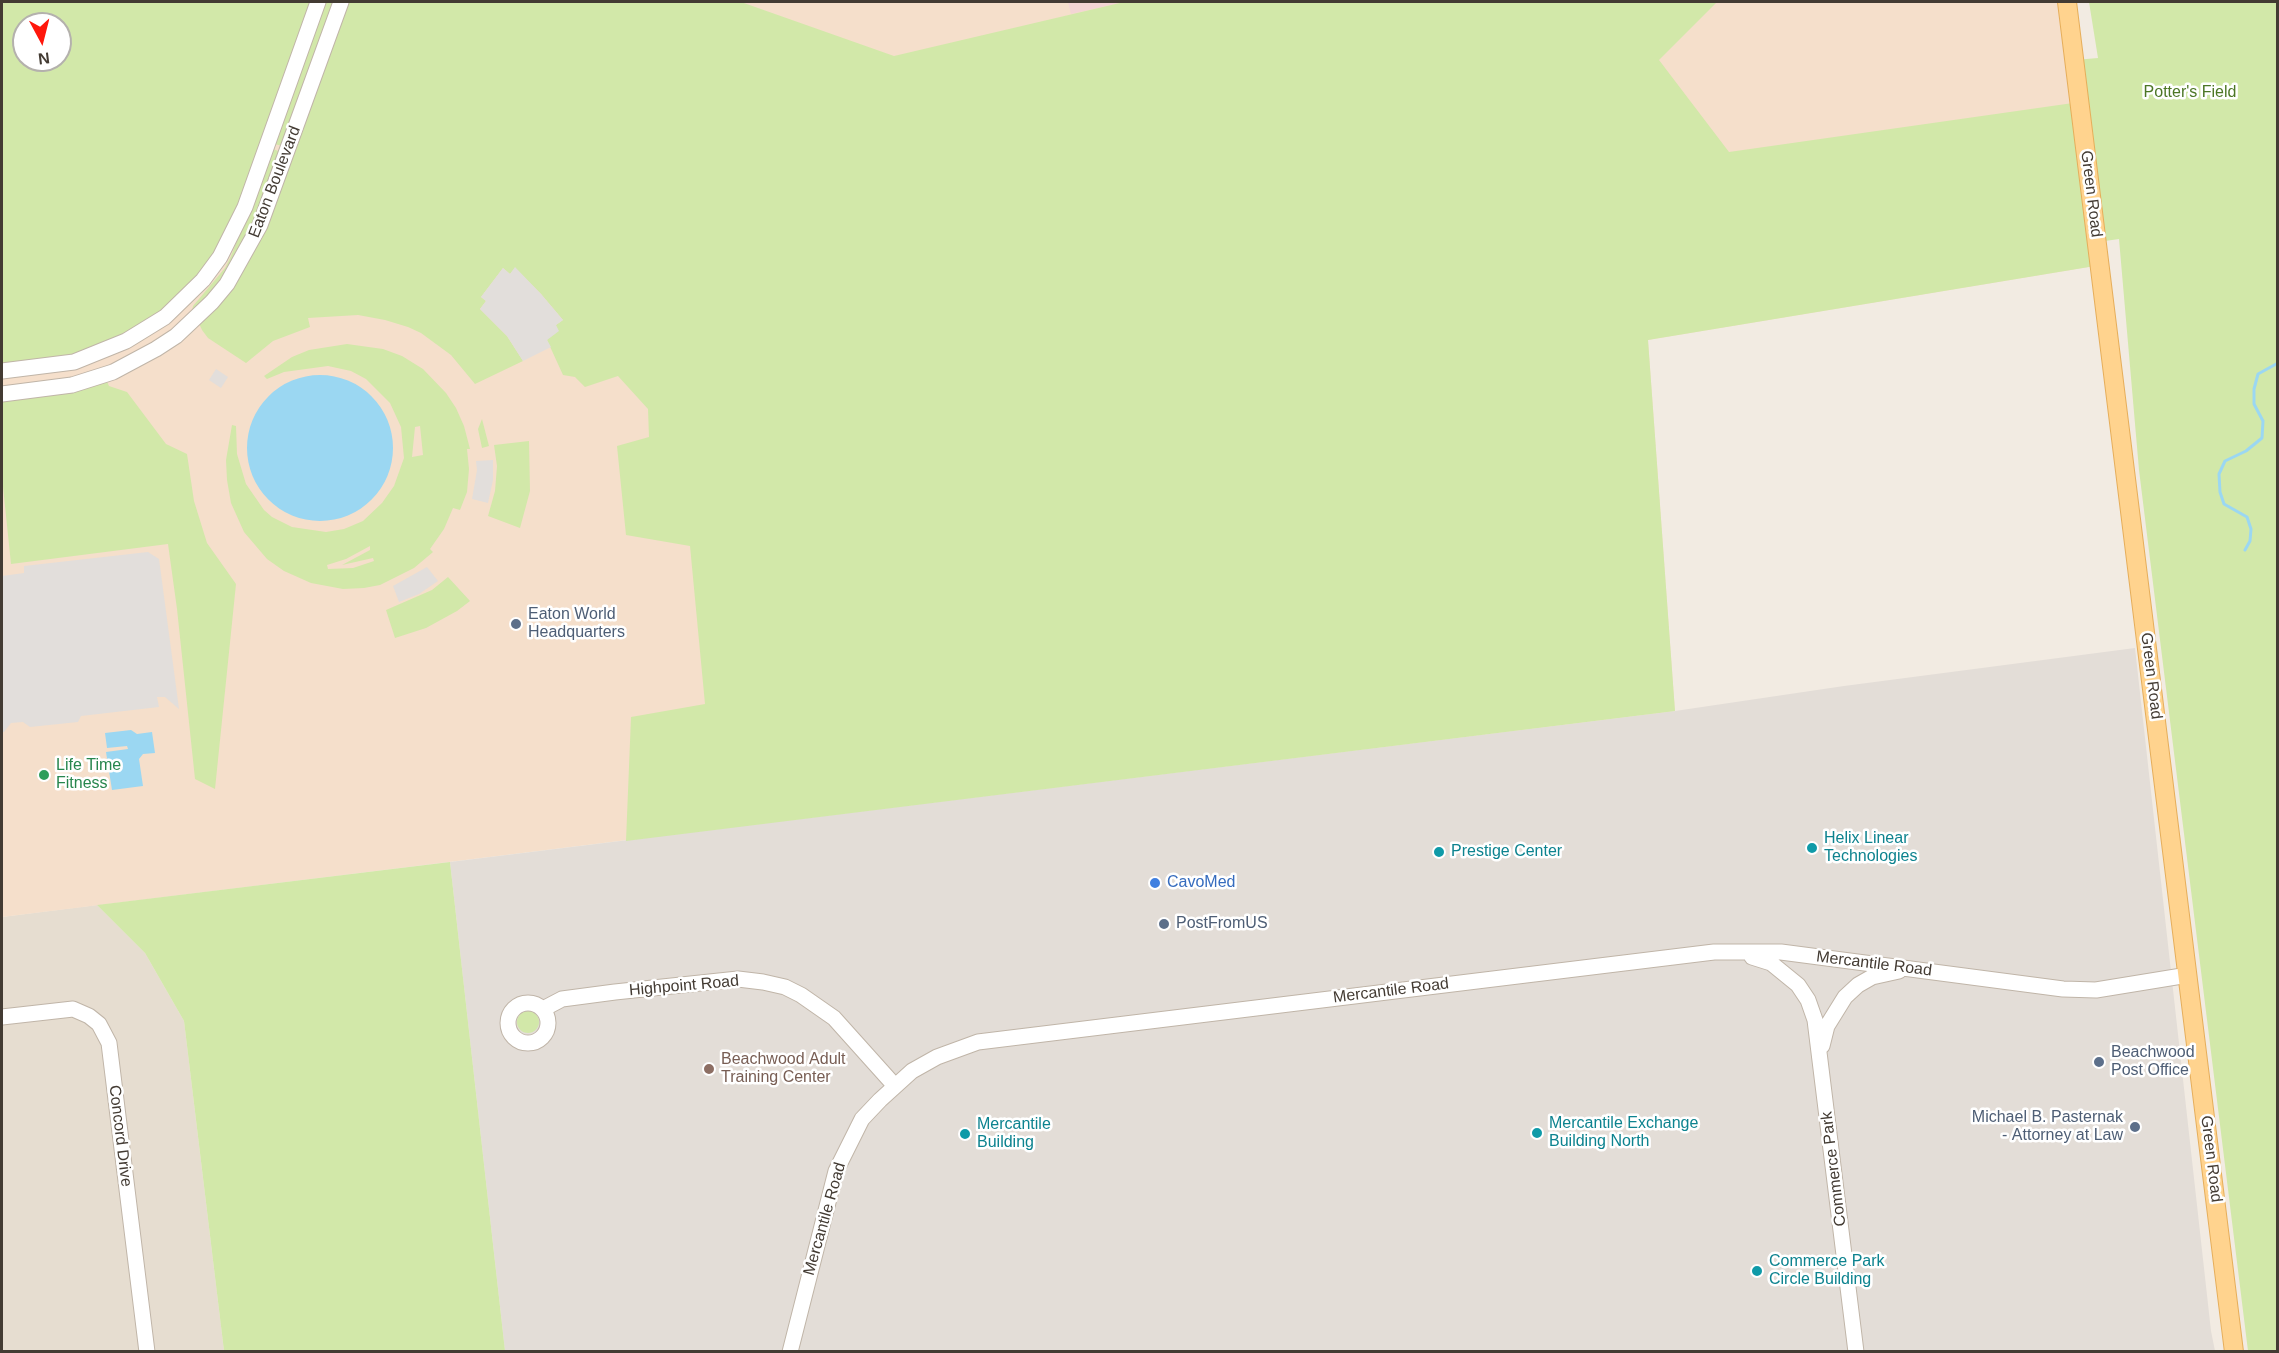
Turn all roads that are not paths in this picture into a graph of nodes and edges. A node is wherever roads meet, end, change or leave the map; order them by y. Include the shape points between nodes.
1 (318, 2) edge
2 (341, 2) edge
3 (2067, 2) edge
4 (2, 371) edge
5 (2, 394) edge
6 (1732, 951) junction
7 (1911, 969) junction
8 (2188, 975) junction
9 (543, 1008) dead end
10 (2, 1017) edge
11 (1821, 1059) junction
12 (895, 1086) junction
13 (147, 1352) edge
14 (790, 1352) edge
15 (1856, 1352) edge
16 (2234, 1352) edge

1 - 4 street, Eaton Boulevard via 245,207 220,257 203,280 165,317 126,341 74,362
2 - 5 street, Eaton Boulevard via 260,225 227,284 212,302 176,336 113,372 72,385
3 - 8 main road, Green Road
6 - 7 street, Mercantile Road via 1781,952
6 - 11 street, Commerce Park via 1771,963 1798,985 1815,1020
6 - 12 street, Mercantile Road via 994,1039 937,1057
7 - 8 street, Mercantile Road via 2088,990
7 - 11 street, Commerce Park via 1872,977 1845,997 1827,1026
8 - 16 main road, Green Road
9 - 12 street, Highpoint Road via 562,999 718,980 763,982 793,991 834,1018
10 - 13 street, Concord Drive via 73,1009 99,1024 109,1043
11 - 15 street, Commerce Park
12 - 14 street, Mercantile Road via 862,1119 836,1171

